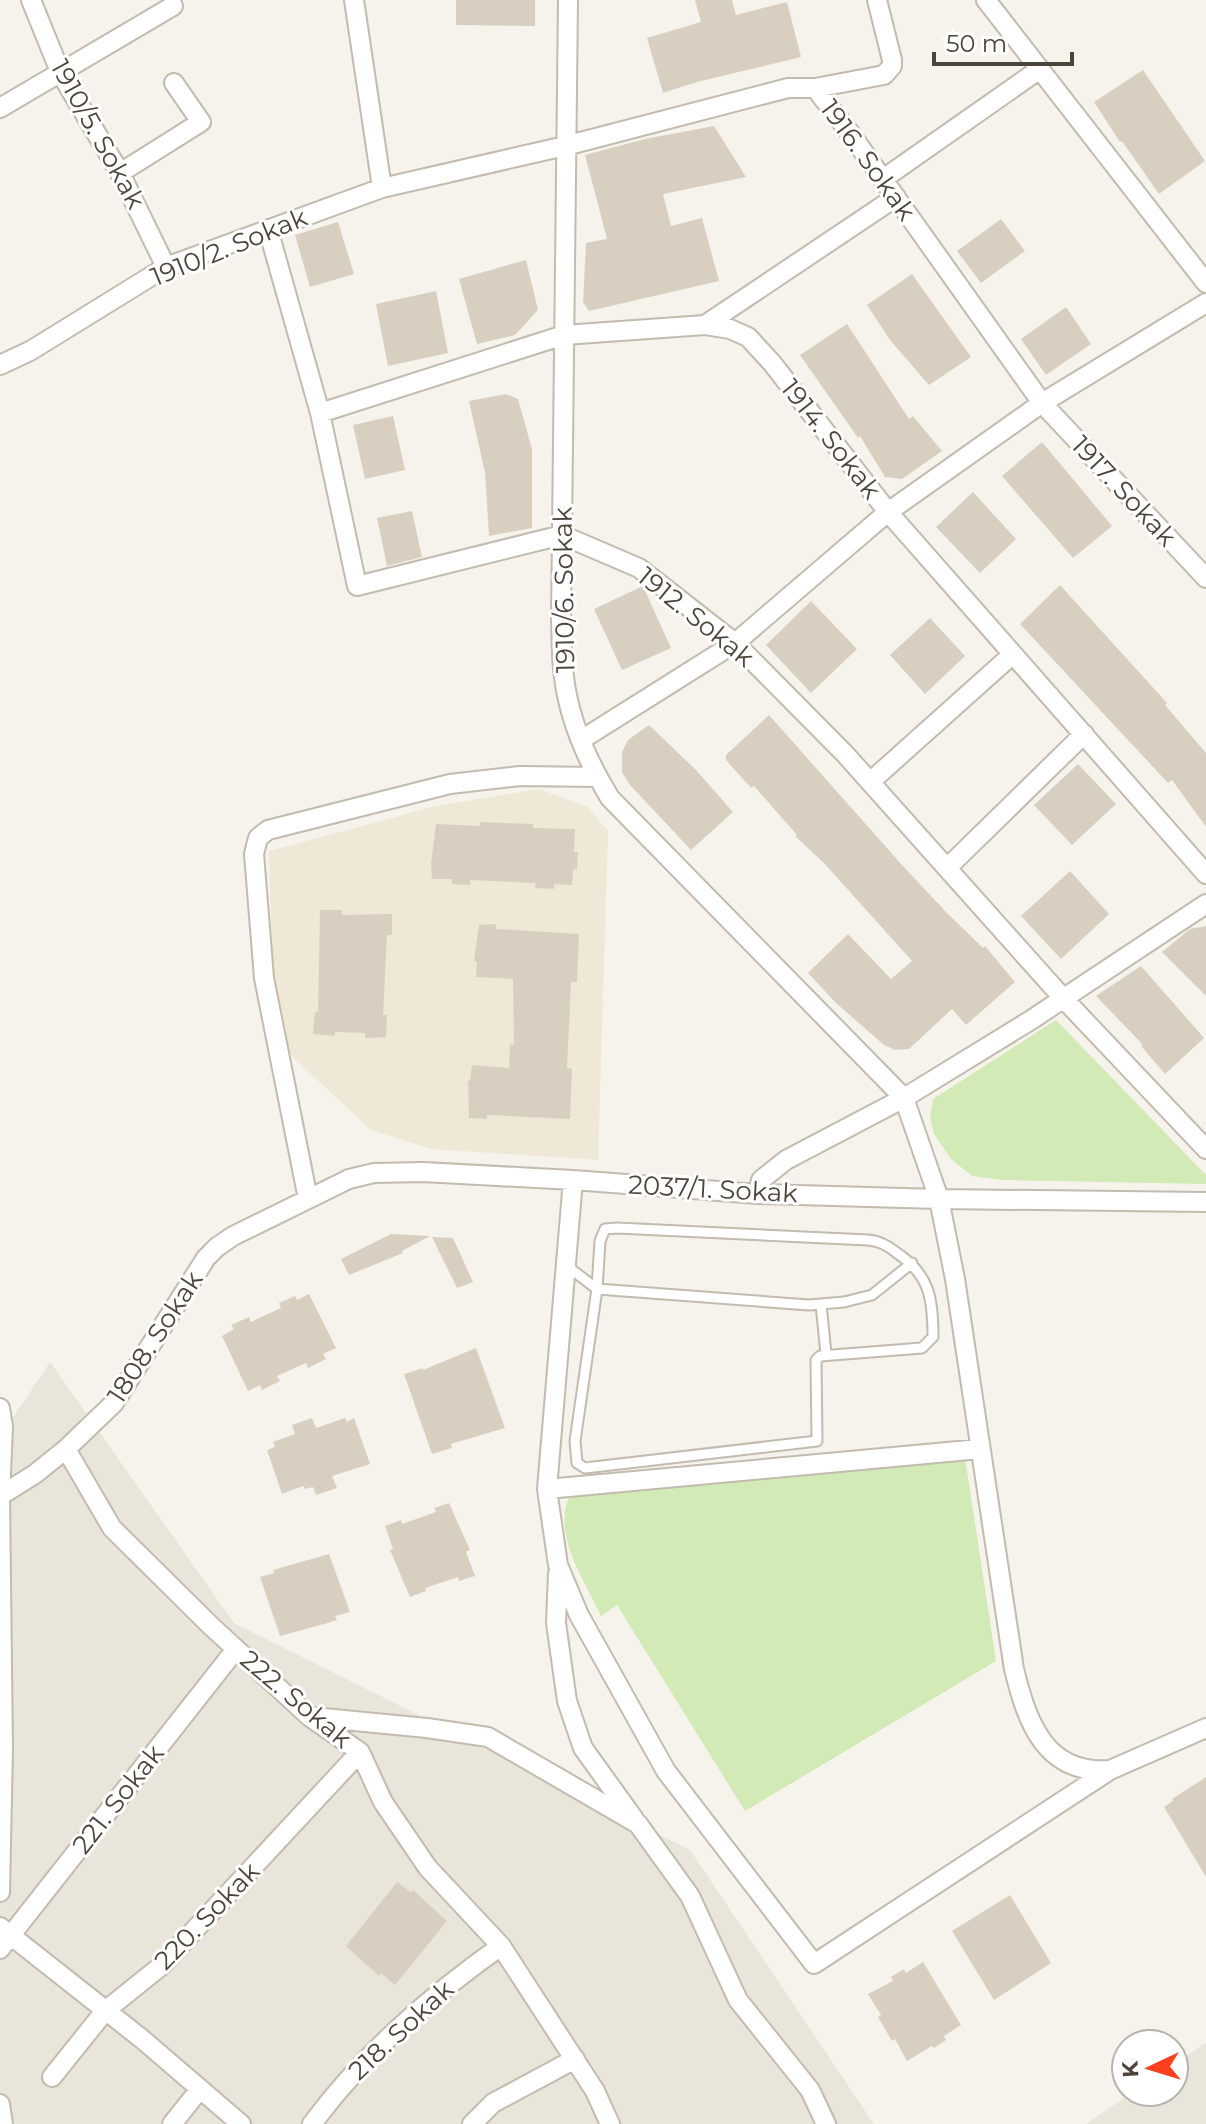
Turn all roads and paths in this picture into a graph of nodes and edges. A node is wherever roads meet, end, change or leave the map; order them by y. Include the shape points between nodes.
1 (31, 0) edge
2 (354, 0) edge
3 (568, 0) edge
4 (877, 0) edge
5 (986, 0) edge
6 (173, 6) dead end
7 (1040, 69) junction
8 (61, 74) junction
9 (174, 83) dead end
10 (815, 88) junction
11 (0, 108) edge
12 (565, 146) junction
13 (120, 173) junction
14 (883, 179) junction
15 (382, 188) junction
16 (896, 197) junction
17 (268, 229) junction
18 (166, 267) junction
19 (1206, 283) edge
20 (1206, 303) edge
21 (705, 325) junction
22 (564, 335) junction
23 (2, 360) edge
24 (1042, 403) junction
25 (320, 413) junction
26 (888, 512) junction
27 (562, 535) junction
28 (1206, 578) edge
29 (735, 643) junction
30 (1013, 654) junction
31 (1084, 734) junction
32 (581, 740) junction
33 (598, 777) junction
34 (870, 782) junction
35 (947, 868) junction
36 (1206, 874) edge
37 (1206, 904) edge
38 (1062, 997) junction
39 (904, 1098) junction
40 (1206, 1149) edge
41 (573, 1180) junction
42 (758, 1194) junction
43 (308, 1199) junction
44 (939, 1199) junction
45 (1206, 1202) edge
46 (233, 1236) joint
47 (912, 1263) junction
48 (567, 1266) junction
49 (597, 1289) junction
50 (821, 1304) junction
51 (826, 1354) junction
52 (0, 1408) edge
53 (66, 1449) junction
54 (980, 1449) junction
55 (547, 1489) junction
56 (0, 1496) edge
57 (558, 1565) junction
58 (236, 1649) junction
59 (310, 1717) junction
60 (1206, 1728) edge
61 (360, 1752) junction
62 (1110, 1770) junction
63 (638, 1824) junction
64 (0, 1892) edge
65 (3, 1937) edge
66 (501, 1946) junction
67 (105, 2011) junction
68 (575, 2059) junction
69 (52, 2077) dead end
70 (200, 2089) junction
71 (0, 2104) edge
72 (3, 2124) edge
73 (172, 2124) edge
74 (241, 2124) edge
75 (312, 2124) edge
76 (472, 2124) edge
77 (610, 2124) edge
78 (826, 2124) edge

1 - 8 street, 1910/5. Sokak
2 - 15 street
3 - 12 street, 1910/6. Sokak
4 - 10 street via 890,70
5 - 7 street
6 - 8 street
7 - 14 street
7 - 19 street
8 - 11 street
8 - 13 street, 1910/5. Sokak
9 - 13 street via 201,122
10 - 12 street, 1916. Sokak via 788,88
10 - 14 street, 1916. Sokak
12 - 15 street, 1910/2. Sokak
12 - 22 street, 1910/6. Sokak
13 - 18 street, 1910/5. Sokak
14 - 16 street, 1916. Sokak
15 - 17 street, 1910/2. Sokak
16 - 21 street
16 - 24 street, 1916. Sokak
17 - 18 street, 1910/2. Sokak
17 - 25 street
18 - 23 street, 1910/2. Sokak via 30,351
20 - 24 street
21 - 22 street, 1914. Sokak
21 - 26 street, 1914. Sokak via 748,337
22 - 25 street, 1914. Sokak
22 - 27 street, 1910/6. Sokak
24 - 26 street
24 - 28 street, 1917. Sokak
25 - 27 street via 357,586
26 - 29 street
26 - 30 street, 1914. Sokak
27 - 29 street, 1912. Sokak via 639,568
27 - 32 street, 1910/6. Sokak via 564,679
29 - 32 street
29 - 34 street, 1912. Sokak
30 - 31 street, 1914. Sokak
30 - 34 street
31 - 35 street
31 - 36 street, 1914. Sokak
32 - 33 street, 1910/6. Sokak
33 - 39 street, 1910/6. Sokak via 610,798
33 - 43 street via 520,776 450,784 268,830 258,838 254,849 262,964
34 - 35 street, 1912. Sokak
35 - 38 street, 1912. Sokak
37 - 38 street
38 - 39 street
38 - 40 street, 1912. Sokak
39 - 42 street via 786,1160 761,1180
39 - 44 street
41 - 42 street, 2037/1. Sokak
41 - 43 street, 2037/1. Sokak via 374,1173
41 - 48 street
42 - 44 street, 2037/1. Sokak
43 - 46 street, 2037/1. Sokak
44 - 45 street, 2037/1. Sokak
44 - 54 street
46 - 53 street, 1808. Sokak via 206,1258 114,1403
47 - 49 lane via 868,1240 609,1228 600,1241
47 - 50 lane via 872,1295
47 - 51 lane via 927,1283 933,1325 929,1344
48 - 49 lane
48 - 55 street
49 - 50 lane
49 - 51 lane via 575,1441 577,1463 585,1468 817,1441 816,1360
50 - 51 lane
52 - 56 street
53 - 56 street, 1808. Sokak
53 - 58 street, 222. Sokak via 112,1528
54 - 55 street
54 - 62 street via 1021,1699 1046,1745 1062,1762
55 - 57 street
56 - 64 street
57 - 62 street via 586,1629 666,1771 814,1964
57 - 63 street via 556,1623 567,1701 583,1748
58 - 59 street, 222. Sokak
58 - 65 street, 221. Sokak
59 - 61 street, 222. Sokak
59 - 63 street via 488,1737
60 - 62 street
61 - 66 street, 222. Sokak via 383,1802 428,1868
61 - 67 street, 220. Sokak via 161,1966
63 - 78 street via 690,1896 738,2000 810,2090
65 - 67 street
66 - 68 street, 222. Sokak
66 - 75 street, 218. Sokak via 393,2032
67 - 69 street, 220. Sokak
67 - 70 street
68 - 76 street via 493,2103
68 - 77 street, 222. Sokak
70 - 73 street
70 - 74 street
71 - 72 street

